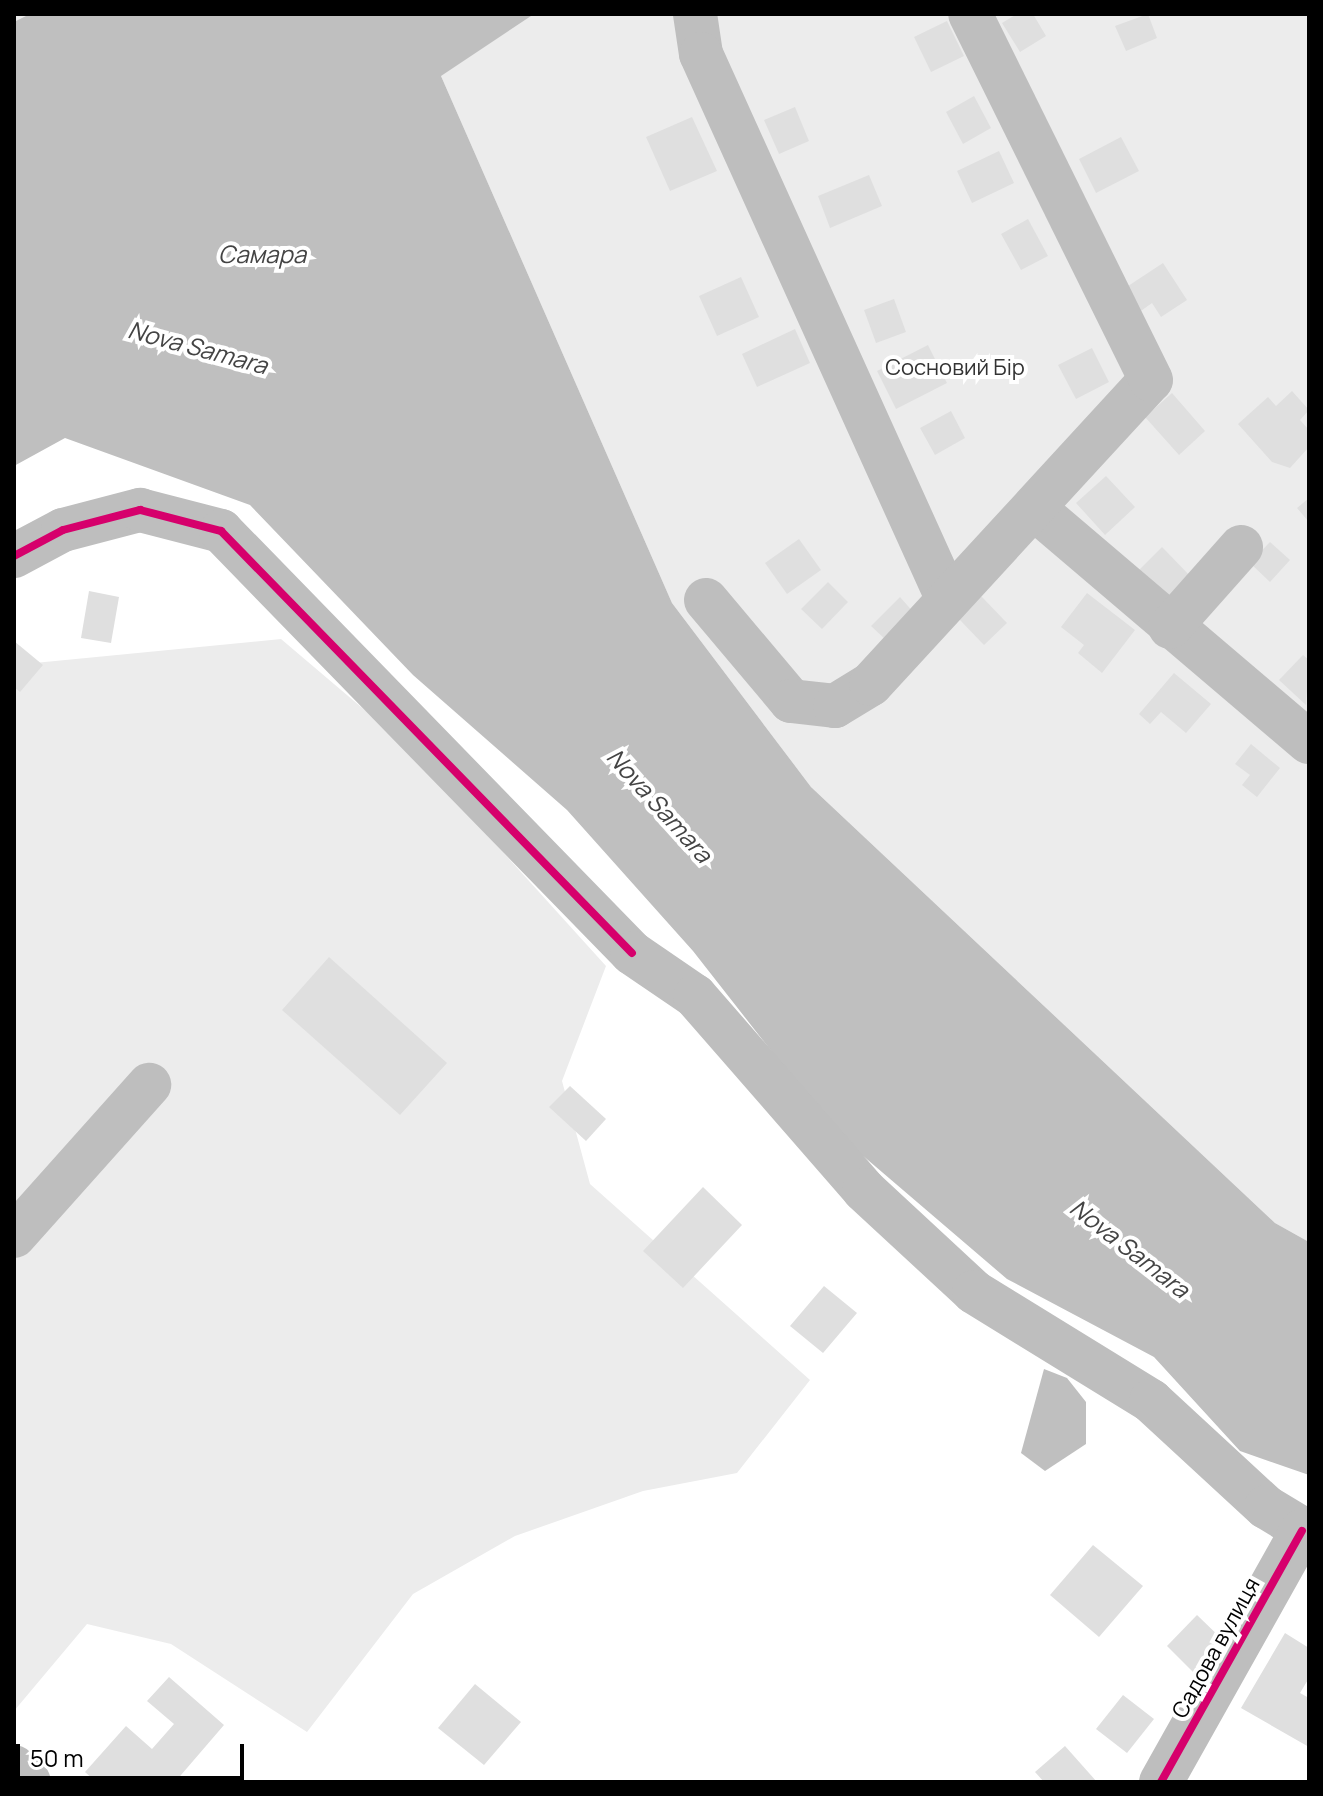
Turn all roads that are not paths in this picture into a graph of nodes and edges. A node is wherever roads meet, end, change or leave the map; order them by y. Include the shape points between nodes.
1 (695, 14) edge
2 (970, 14) edge
3 (1036, 510) junction
4 (1241, 547) dead end
5 (14, 556) edge
6 (706, 600) dead end
7 (948, 600) junction
8 (1170, 627) junction
9 (1309, 742) edge
10 (149, 1085) dead end
11 (14, 1236) edge
12 (1306, 1532) edge
13 (14, 1767) edge
14 (29, 1782) edge
15 (1161, 1782) edge

1 - 7 street via 701,54
2 - 3 street via 1151,380
3 - 7 street
3 - 8 street
4 - 8 street
5 - 12 street via 63,530 140,510 221,531 632,953 695,996 864,1190 974,1292 1151,1401 1266,1507
6 - 7 street via 791,701 835,706 871,684
8 - 9 street
10 - 11 street
12 - 15 street, Садова вулиця
13 - 14 street

